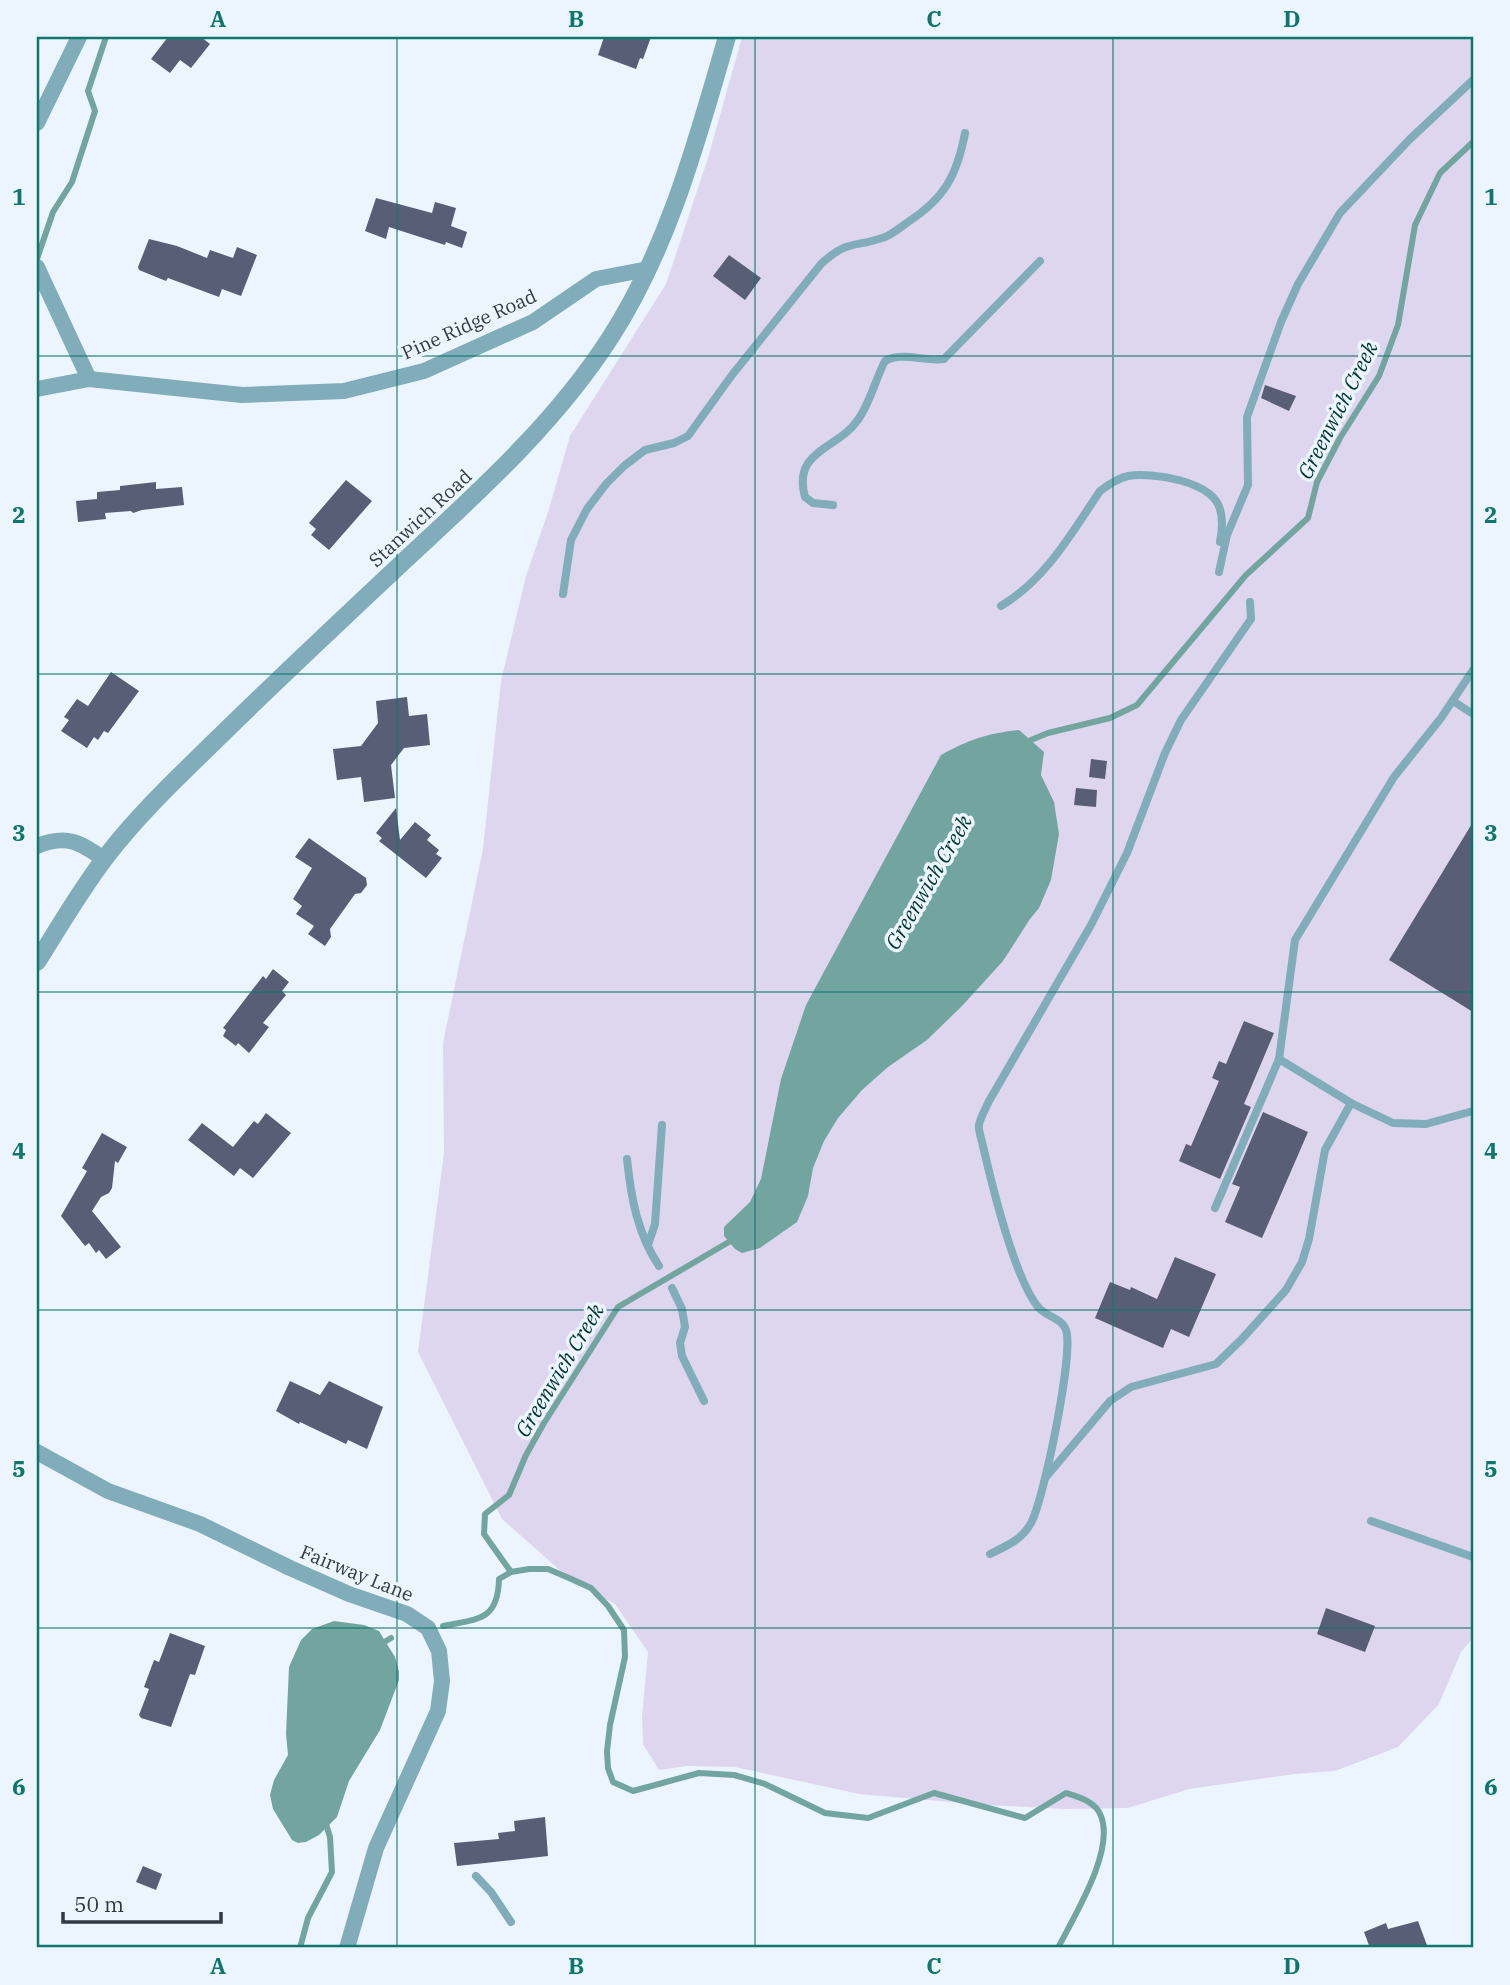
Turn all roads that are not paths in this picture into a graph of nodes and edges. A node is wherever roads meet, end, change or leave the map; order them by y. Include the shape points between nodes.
1 (79, 37) edge
2 (727, 37) edge
3 (1473, 80) edge
4 (37, 123) edge
5 (965, 133) dead end
6 (1040, 261) dead end
7 (37, 267) edge
8 (648, 269) junction
9 (89, 379) junction
10 (37, 389) edge
11 (833, 505) dead end
12 (563, 594) dead end
13 (1250, 602) dead end
14 (1001, 606) dead end
15 (1473, 670) edge
16 (1453, 701) junction
17 (1473, 714) edge
18 (37, 846) edge
19 (104, 859) junction
20 (37, 962) edge
21 (1279, 1059) junction
22 (1351, 1103) junction
23 (1473, 1111) edge
24 (662, 1125) dead end
25 (626, 1159) dead end
26 (1215, 1208) dead end
27 (648, 1245) junction
28 (659, 1266) dead end
29 (672, 1289) dead end
30 (704, 1401) dead end
31 (37, 1452) edge
32 (1044, 1479) junction
33 (1371, 1521) dead end
34 (990, 1554) dead end
35 (1473, 1557) edge
36 (476, 1876) dead end
37 (511, 1922) dead end
38 (346, 1948) edge

1 - 4 street
2 - 8 street, Stanwich Road via 682,186
3 - 14 lane via 1340,213 1298,284 1247,417 1248,485 1227,535 1219,572 1220,508 1209,494 1168,477 1125,477 1100,491 1048,566
5 - 12 lane via 959,161 940,197 886,237 833,253 688,436 645,450 606,484 571,540
6 - 11 lane via 944,359 891,357 885,361 856,423 817,452 802,477 805,497 813,503
7 - 9 street
8 - 9 street, Pine Ridge Road via 596,279 533,322 424,371 344,391 242,395
8 - 19 street, Stanwich Road via 603,349 523,447 157,798
9 - 10 street, Pine Ridge Road
13 - 32 lane via 1251,619 1181,720 1127,853 979,1126 1026,1286 1039,1308 1066,1329 1065,1372
15 - 16 lane
16 - 17 lane
16 - 21 lane via 1394,777 1295,940
18 - 19 street via 54,839 80,843
19 - 20 street, Stanwich Road
21 - 22 lane
21 - 26 lane
22 - 23 lane via 1393,1123 1426,1124
22 - 32 lane via 1325,1150 1309,1240 1286,1290 1216,1364 1131,1387 1110,1401
24 - 27 lane via 655,1224
25 - 27 lane via 631,1200
27 - 28 lane
29 - 30 lane via 684,1318 682,1356
31 - 38 street, Fairway Lane via 108,1492 200,1524 289,1568 407,1614 428,1628 439,1651 438,1711 376,1848
32 - 34 lane via 1031,1523 1018,1540
33 - 35 lane
36 - 37 lane

